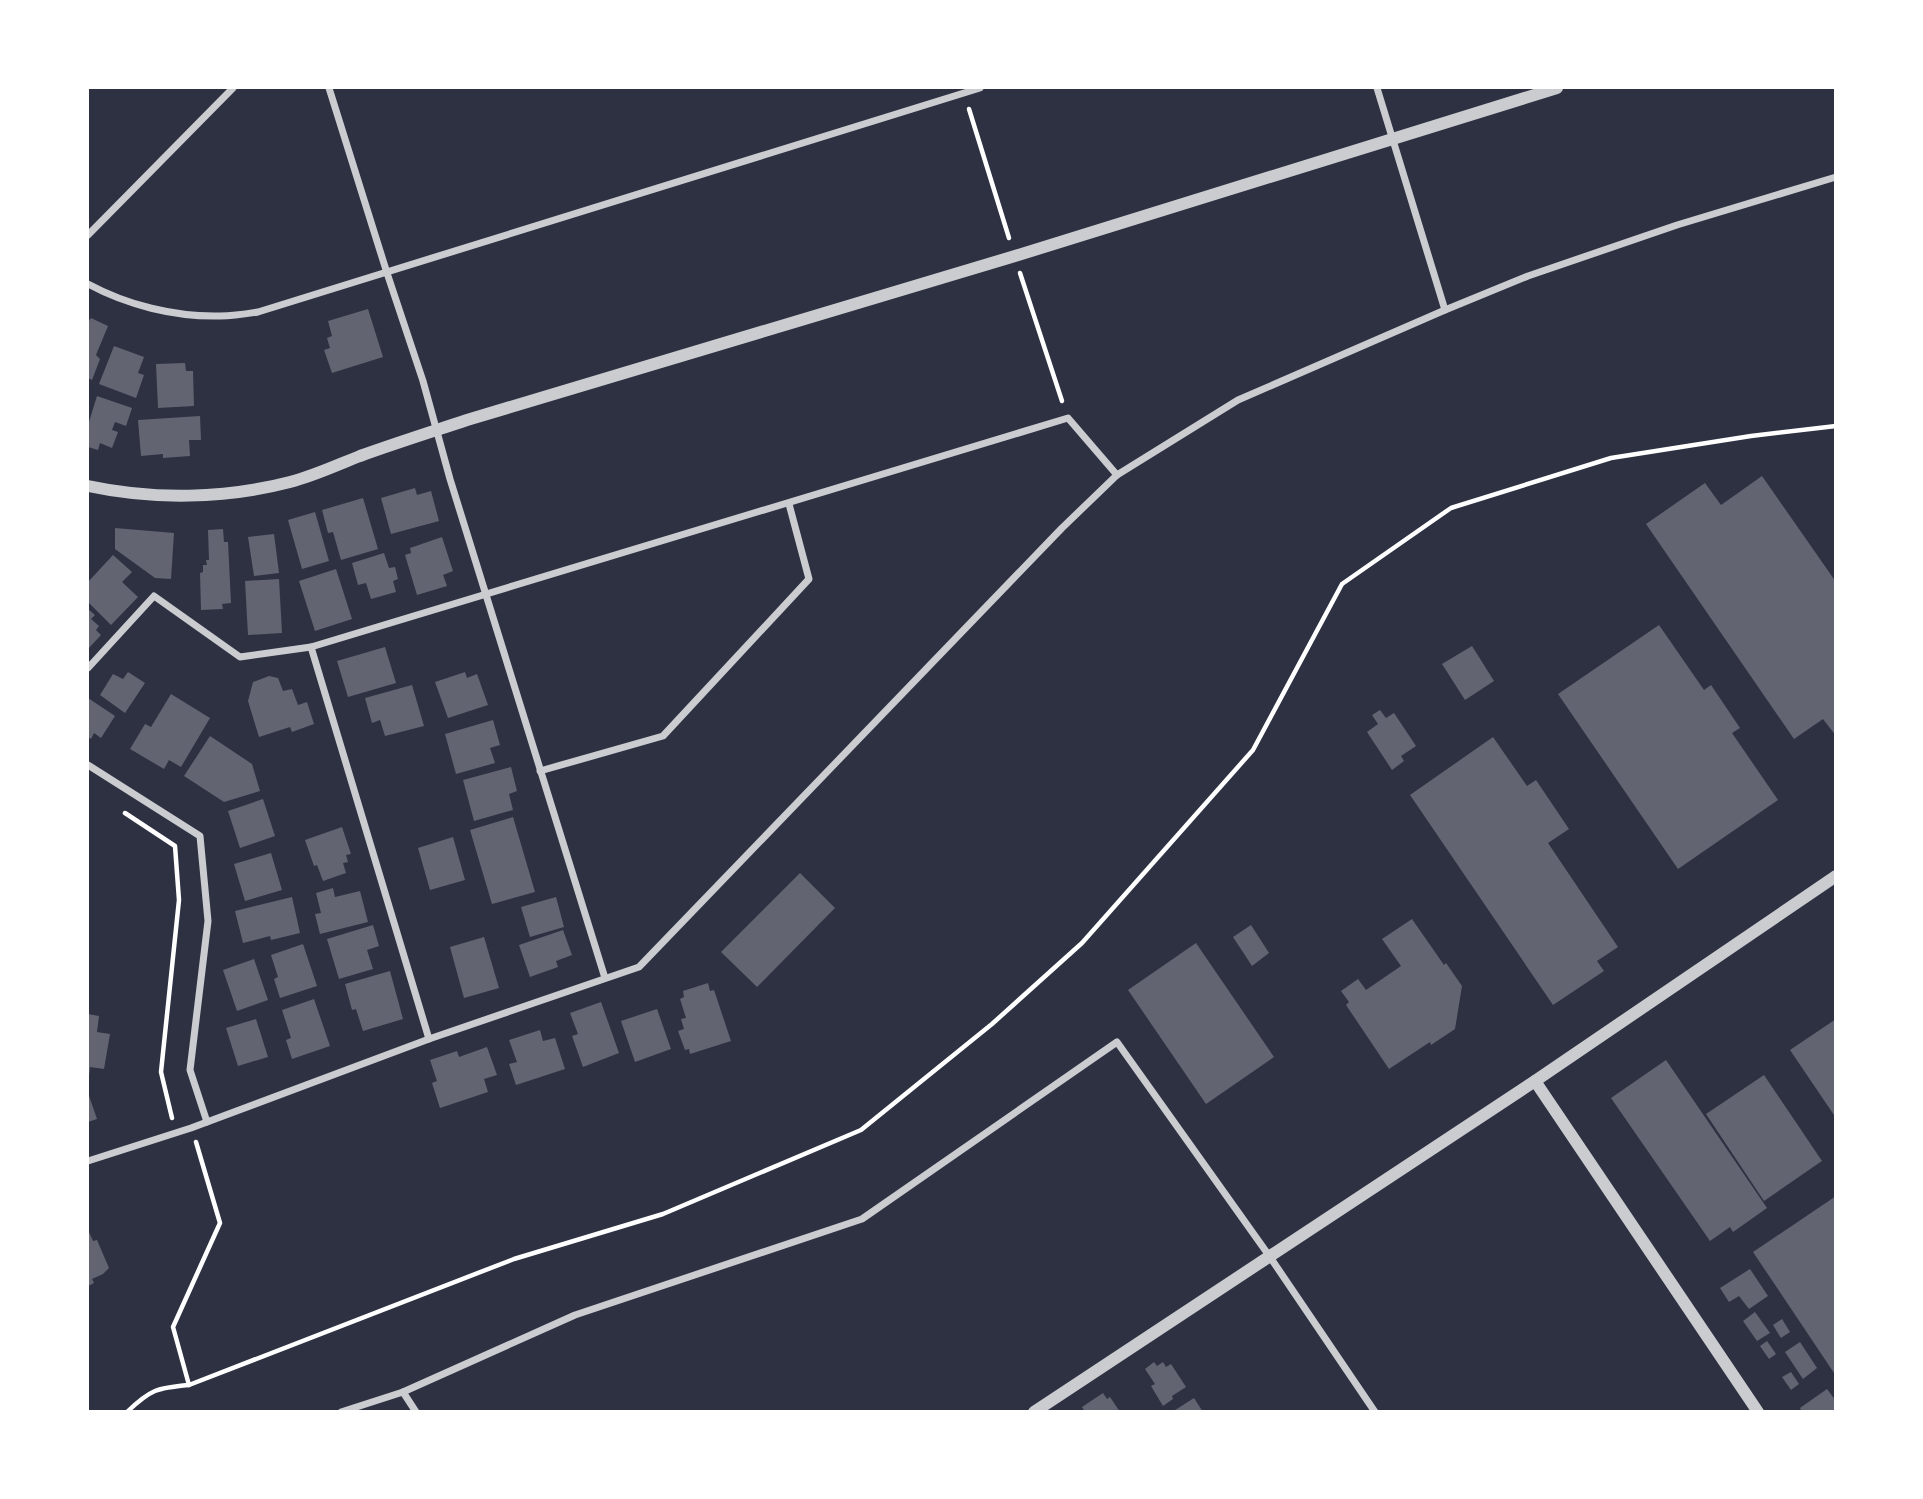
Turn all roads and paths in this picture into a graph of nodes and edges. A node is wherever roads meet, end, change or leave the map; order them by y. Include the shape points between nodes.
1 (233, 88) edge
2 (329, 88) edge
3 (980, 88) edge
4 (1377, 88) edge
5 (1556, 88) edge
6 (953, 92) edge
7 (964, 92) junction
8 (1393, 139) junction
9 (1836, 177) edge
10 (88, 235) edge
11 (1015, 256) junction
12 (387, 274) junction
13 (88, 284) edge
14 (1446, 310) junction
15 (1068, 418) junction
16 (1836, 426) edge
17 (436, 430) junction
18 (1117, 475) junction
19 (88, 486) edge
20 (789, 504) junction
21 (486, 595) junction
22 (310, 647) junction
23 (88, 668) edge
24 (88, 765) edge
25 (540, 771) junction
26 (120, 810) dead end
27 (1836, 876) edge
28 (605, 978) junction
29 (429, 1039) junction
30 (1535, 1081) junction
31 (207, 1122) junction
32 (191, 1128) junction
33 (176, 1133) junction
34 (88, 1161) edge
35 (1270, 1257) junction
36 (189, 1385) junction
37 (403, 1392) junction
38 (127, 1412) edge
39 (341, 1412) edge
40 (416, 1412) edge
41 (1034, 1412) edge
42 (1375, 1412) edge
43 (1758, 1412) edge

1 - 10 street
2 - 12 street
3 - 7 street
4 - 8 street
5 - 8 street
6 - 7 street
6 - 12 street
7 - 11 path
8 - 11 street
8 - 14 street
9 - 14 street via 1677,225 1528,276
11 - 15 path
11 - 17 street
12 - 13 street via 258,313 220,316 181,314 128,302
12 - 17 street
14 - 18 street via 1238,400
15 - 18 street
15 - 20 street
16 - 36 path via 1611,458 1451,508 1342,584 1253,750 1082,943 992,1024 861,1130 663,1214 514,1258
17 - 19 street via 291,482 239,492 183,495
17 - 21 street
18 - 28 street via 639,967
20 - 21 street
20 - 25 street via 809,579 663,736
21 - 22 street
21 - 25 street
22 - 23 street via 240,657 154,596
22 - 29 street
24 - 31 street via 200,836 208,922 190,1070
25 - 28 street
26 - 33 path via 175,846 179,900 161,1072
27 - 30 street
28 - 29 street
29 - 31 street
30 - 35 street
30 - 43 street
31 - 32 street
32 - 33 street
32 - 36 path via 220,1223 173,1327
33 - 34 street
35 - 37 street via 1117,1042 862,1219 575,1315
35 - 41 street
35 - 42 street
36 - 38 path via 161,1388 143,1396
37 - 39 street
37 - 40 street

